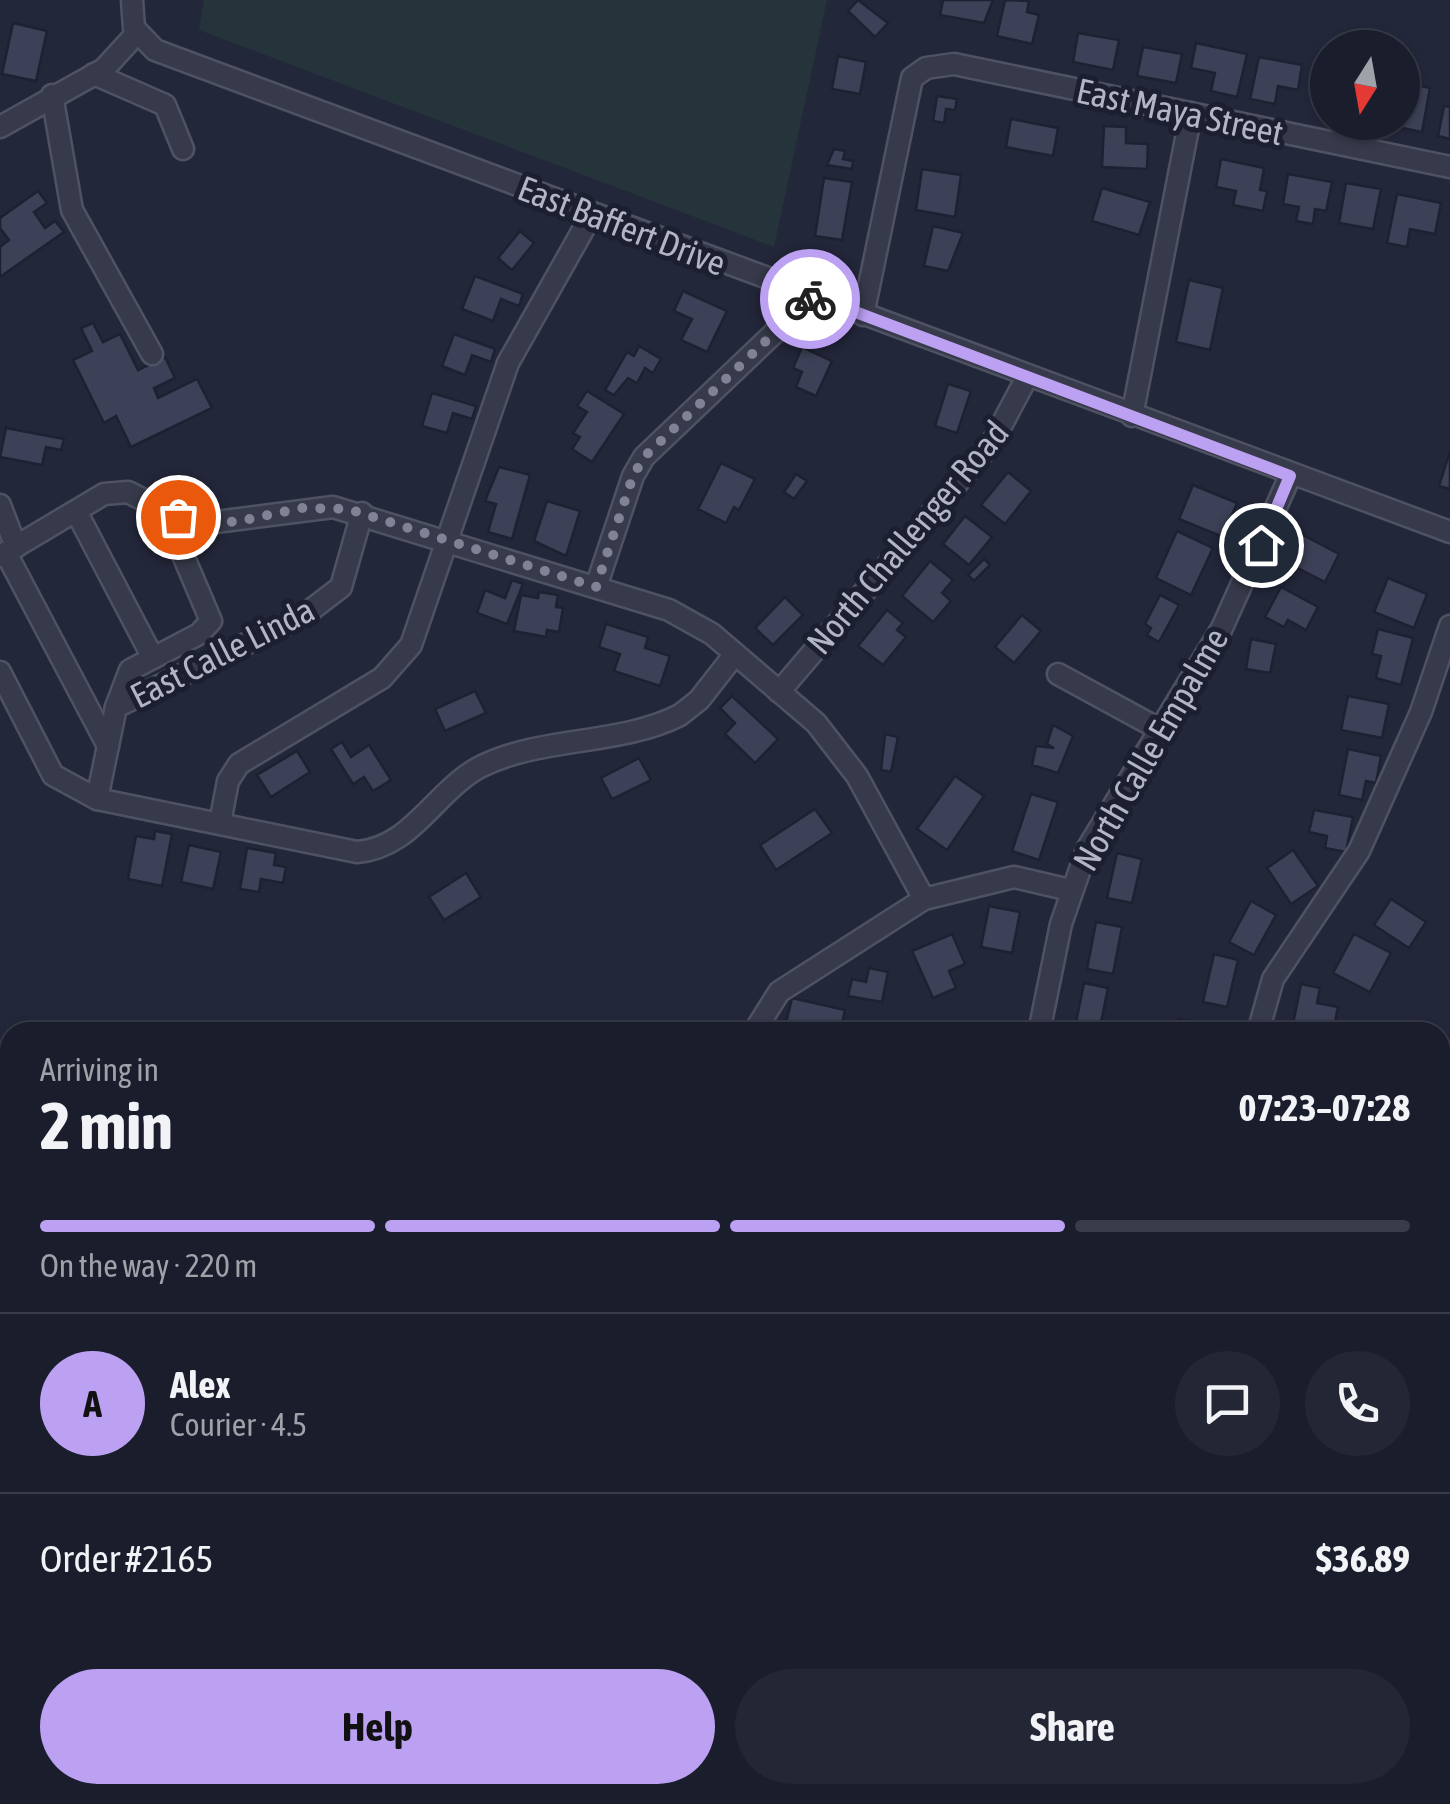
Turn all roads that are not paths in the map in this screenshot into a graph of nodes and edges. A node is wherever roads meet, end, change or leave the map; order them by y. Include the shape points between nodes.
1 (132, 0) edge
2 (137, 32) junction
3 (94, 74) junction
4 (52, 95) junction
5 (1191, 113) junction
6 (0, 126) edge
7 (184, 150) dead end
8 (1450, 168) edge
9 (592, 214) junction
10 (813, 296) junction
11 (863, 315) junction
12 (152, 354) dead end
13 (1028, 377) junction
14 (1132, 416) junction
15 (1290, 476) junction
16 (0, 505) edge
17 (163, 508) junction
18 (76, 511) junction
19 (362, 513) junction
20 (1450, 532) edge
21 (445, 539) junction
22 (7, 552) edge
23 (596, 587) junction
24 (1450, 626) edge
25 (735, 654) junction
26 (153, 658) junction
27 (0, 672) edge
28 (1058, 674) dead end
29 (779, 692) junction
30 (116, 707) junction
31 (1159, 729) junction
32 (108, 746) junction
33 (98, 799) junction
34 (220, 822) junction
35 (1070, 890) junction
36 (924, 899) junction
37 (760, 1022) edge
38 (1041, 1022) edge
39 (1261, 1022) edge

1 - 2 street
2 - 3 street
2 - 9 street, East Baffert Drive via 155,50
3 - 4 street
3 - 7 street via 165,105
4 - 6 street
4 - 12 street via 72,210
5 - 8 street, East Maya Street
5 - 11 street, East Maya Street via 954,64 926,68 912,78
5 - 14 street
9 - 10 street, East Baffert Drive
9 - 21 street via 508,363
10 - 11 street, East Baffert Drive
10 - 23 street via 644,457
11 - 13 street, East Baffert Drive
13 - 14 street, East Baffert Drive
13 - 29 street, North Challenger Road via 993,441
14 - 15 street, East Baffert Drive
15 - 20 street, East Baffert Drive
15 - 31 street, North Calle Empalme via 1222,628
16 - 22 street
17 - 18 street via 128,492 104,494
17 - 19 street via 208,523 318,506
17 - 26 street via 211,621
18 - 22 street
18 - 26 street
19 - 21 street
19 - 30 street, East Calle Linda via 340,587 303,616
21 - 23 street
21 - 34 street via 420,625 398,664 239,764 228,781
22 - 32 street
23 - 25 street via 684,617
24 - 39 street via 1421,712 1359,851 1272,979
25 - 29 street
25 - 34 street via 680,715 492,762 383,847 348,852
26 - 30 street via 130,670
27 - 33 street via 54,774
28 - 31 street
29 - 36 street via 838,749
30 - 32 street, East Calle Linda
31 - 35 street, North Calle Empalme via 1106,814
32 - 33 street, East Calle Linda
33 - 34 street
35 - 36 street via 1014,877
35 - 38 street, North Calle Empalme
36 - 37 street via 780,992

